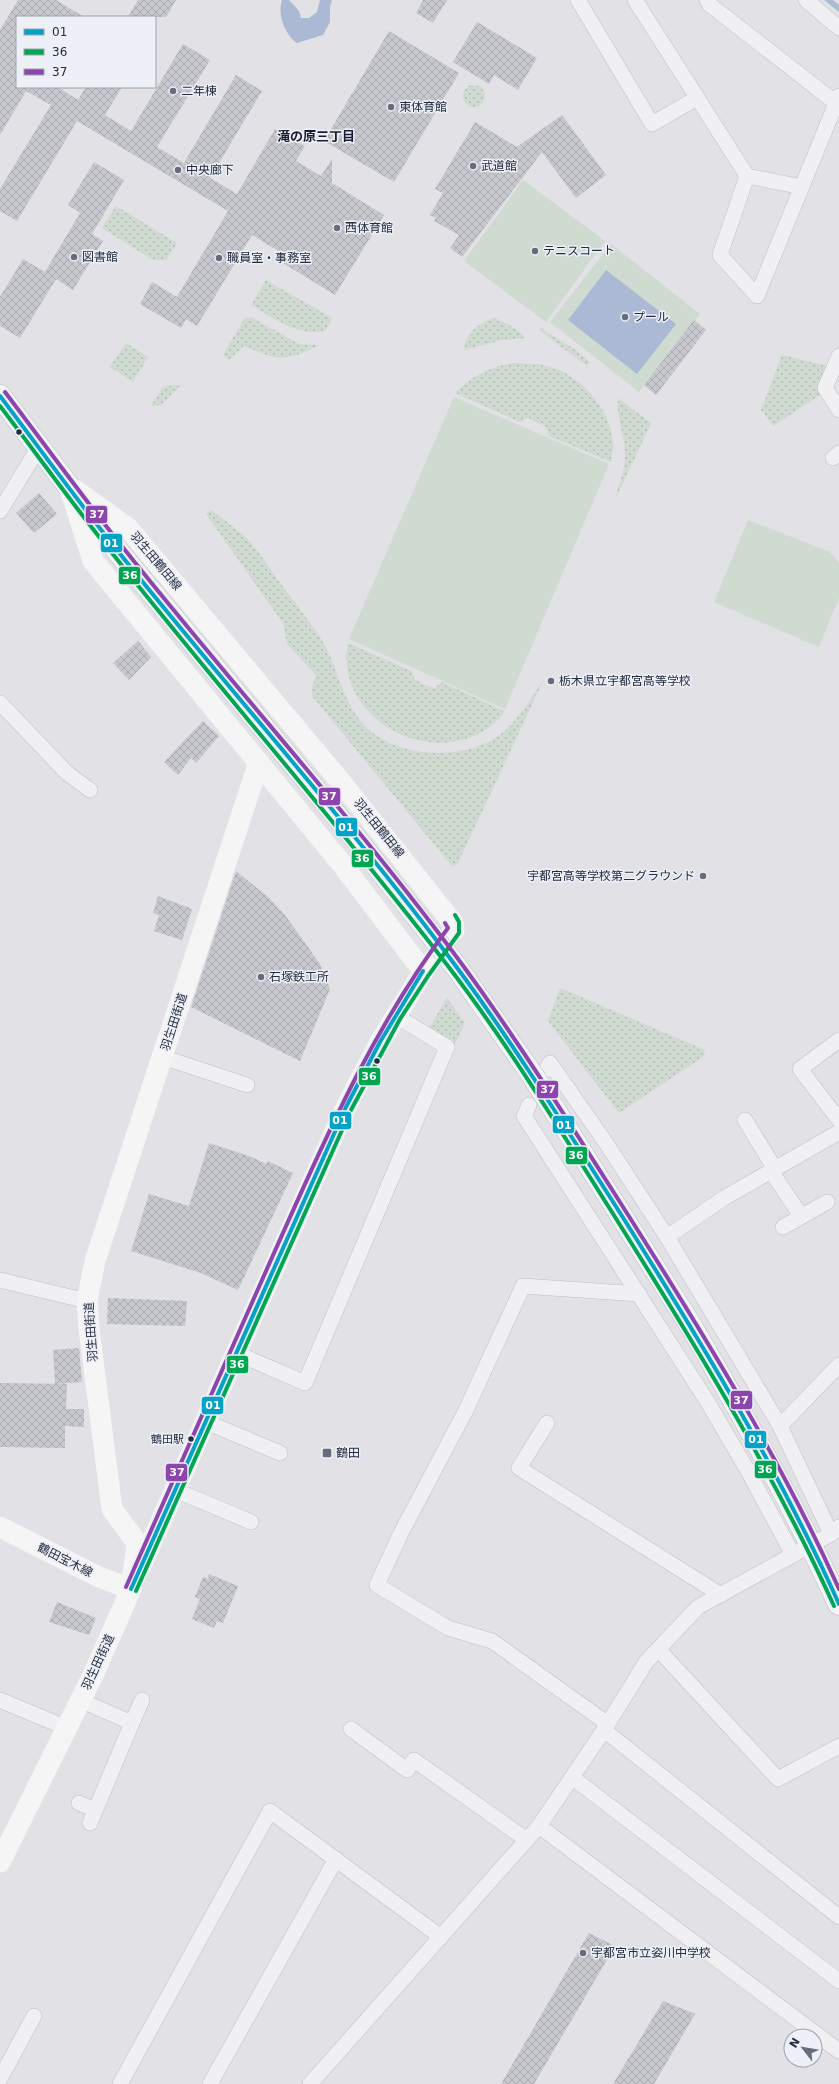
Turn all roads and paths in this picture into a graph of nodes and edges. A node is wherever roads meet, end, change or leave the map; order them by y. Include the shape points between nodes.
1 (578, 0) edge
2 (636, 0) edge
3 (707, 0) edge
4 (806, 0) edge
5 (839, 28) edge
6 (697, 98) junction
7 (838, 100) edge
8 (747, 176) junction
9 (802, 187) junction
10 (839, 356) edge
11 (0, 396) edge
12 (839, 410) edge
13 (39, 447) junction
14 (69, 486) junction
15 (0, 511) edge
16 (0, 703) edge
17 (258, 765) junction
18 (90, 790) dead end
19 (451, 934) dead end
20 (396, 1016) junction
21 (839, 1040) edge
22 (162, 1057) junction
23 (546, 1070) dead end
24 (247, 1086) dead end
25 (529, 1105) dead end
26 (745, 1120) dead end
27 (839, 1120) edge
28 (839, 1132) edge
29 (773, 1170) junction
30 (827, 1202) dead end
31 (801, 1216) junction
32 (783, 1227) dead end
33 (667, 1237) junction
34 (0, 1280) edge
35 (639, 1294) junction
36 (87, 1301) junction
37 (236, 1353) junction
38 (839, 1365) edge
39 (206, 1422) junction
40 (547, 1423) dead end
41 (780, 1426) junction
42 (280, 1454) dead end
43 (175, 1490) junction
44 (252, 1522) dead end
45 (0, 1527) edge
46 (835, 1530) edge
47 (812, 1544) junction
48 (793, 1555) junction
49 (131, 1589) junction
50 (721, 1595) junction
51 (839, 1604) edge
52 (658, 1649) junction
53 (0, 1700) edge
54 (80, 1700) junction
55 (142, 1700) dead end
56 (132, 1723) junction
57 (606, 1727) junction
58 (67, 1728) junction
59 (352, 1729) dead end
60 (839, 1746) edge
61 (573, 1778) junction
62 (79, 1803) dead end
63 (539, 1826) junction
64 (527, 1840) junction
65 (336, 1859) junction
66 (0, 1862) edge
67 (839, 1917) edge
68 (441, 1937) junction
69 (839, 1981) edge
70 (34, 2016) dead end
71 (839, 2051) edge
72 (2, 2070) edge
73 (120, 2084) edge
74 (210, 2084) edge
75 (310, 2084) edge

1 - 6 street via 652,124
2 - 6 street
3 - 7 street
4 - 5 street
6 - 8 street
7 - 9 street
8 - 9 street
8 - 9 street via 720,255 757,296
10 - 12 street via 825,388
11 - 13 main road
13 - 14 main road
13 - 15 street
14 - 17 main road via 93,562
14 - 19 main road, 羽生田鶴田線 via 128,528 398,851 453,923 454,930
14 - 47 main road, bridge via 120,554 354,837 458,969 533,1076 691,1326 744,1416
16 - 18 street via 67,772
17 - 20 main road via 426,968
17 - 22 main road, 羽生田街道
20 - 37 main road via 346,1107
20 - 37 street via 447,1047 306,1383
21 - 27 street via 800,1069
22 - 24 street
22 - 36 main road, 羽生田街道 via 96,1261
23 - 33 street via 550,1063
25 - 35 street via 524,1116
26 - 29 street
28 - 29 street
29 - 31 street
29 - 33 street via 724,1198
30 - 31 street
31 - 32 street
33 - 41 street
34 - 36 street
35 - 48 street via 707,1401
35 - 57 street via 523,1286 465,1412 376,1585 448,1628 492,1641
36 - 49 main road, 羽生田街道 via 112,1509 137,1544
37 - 39 main road
38 - 41 street
39 - 42 street
39 - 43 main road
40 - 50 street via 519,1468
41 - 46 street
43 - 44 street
43 - 49 main road
45 - 49 main road, 鶴田宝木線 via 99,1577
46 - 47 street
47 - 48 street
47 - 51 main road
48 - 50 street
49 - 54 main road, 羽生田街道
50 - 52 street via 698,1607
52 - 57 street via 646,1662
52 - 60 street via 778,1779
53 - 58 street
54 - 56 street
54 - 58 main road, 羽生田街道
55 - 56 street
56 - 62 street via 92,1816
57 - 61 street
57 - 67 street
58 - 66 main road, 羽生田街道
59 - 64 street via 407,1770 414,1760
61 - 63 street
61 - 69 street
63 - 64 street
63 - 71 street
64 - 68 street
65 - 68 street
65 - 73 street via 270,1811
65 - 74 street
68 - 75 street
70 - 72 street

